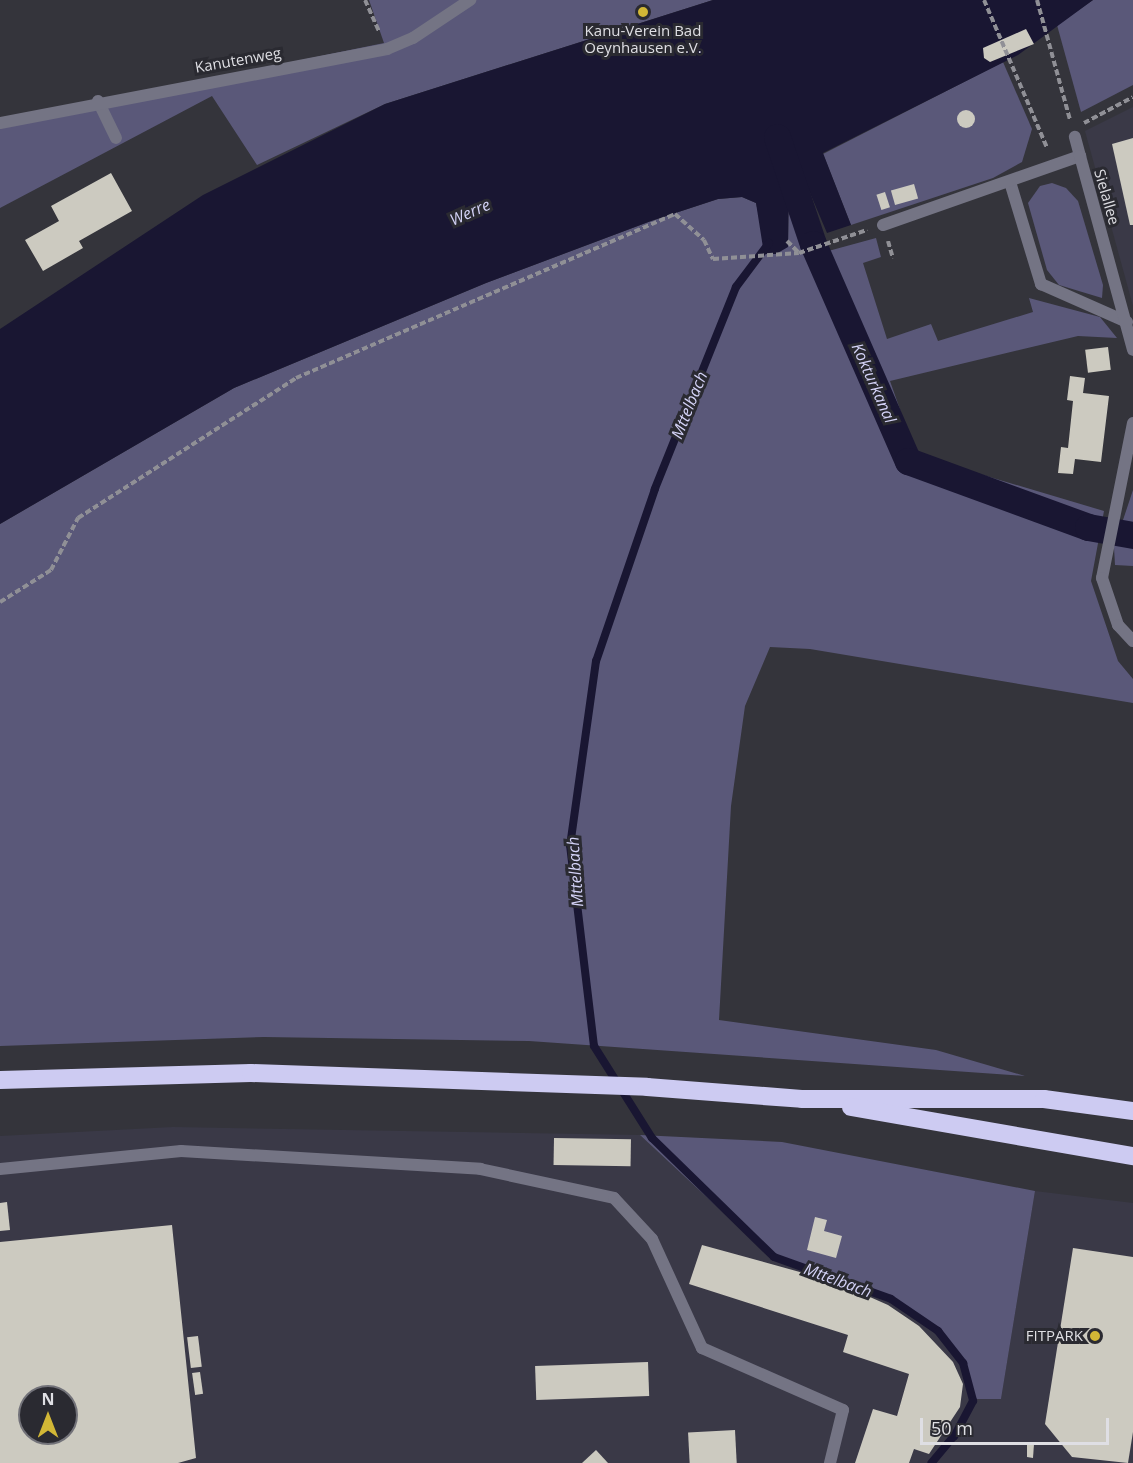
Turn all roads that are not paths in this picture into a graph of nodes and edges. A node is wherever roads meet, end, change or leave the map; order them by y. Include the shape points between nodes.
1 (470, 0) edge
2 (98, 101) junction
3 (0, 123) edge
4 (1074, 133) road end
5 (116, 138) dead end
6 (1080, 156) junction
7 (1010, 182) junction
8 (883, 225) road end
9 (1127, 322) junction
10 (1133, 350) edge
11 (1133, 423) edge
12 (1133, 641) edge
13 (0, 1080) edge
14 (802, 1099) junction
15 (1133, 1111) edge
16 (1133, 1156) edge
17 (0, 1169) edge
18 (830, 1463) edge

1 - 2 street, Kanutenweg via 413,38 387,49
2 - 3 street, Kanutenweg
2 - 5 street
4 - 6 street, Sielallee
6 - 7 street
6 - 9 street, Sielallee
7 - 8 street
7 - 9 street via 1041,284
9 - 10 street, Sielallee
11 - 12 street via 1131,451 1106,546 1102,578 1118,625
13 - 14 highway via 251,1073 647,1087
14 - 15 highway via 1044,1099
14 - 16 highway
17 - 18 street via 181,1151 480,1169 614,1198 652,1239 702,1348 843,1410

